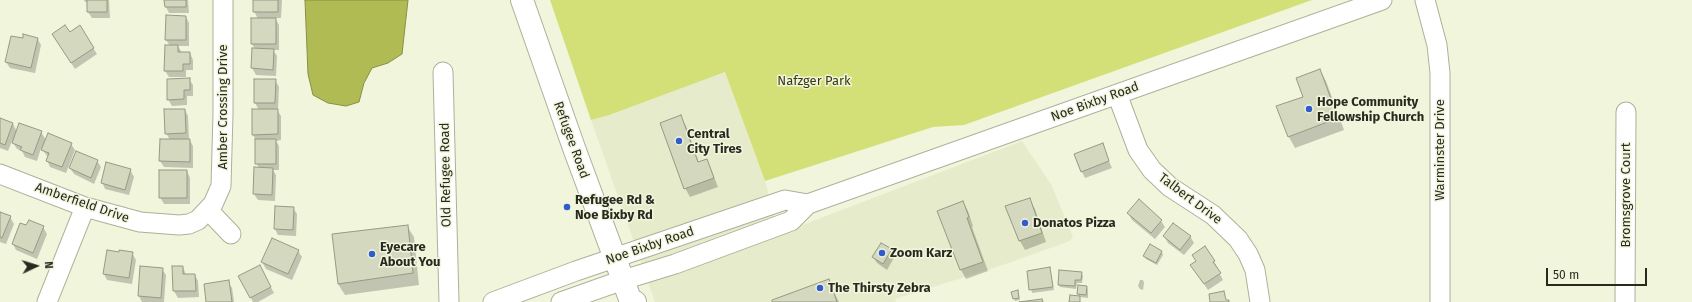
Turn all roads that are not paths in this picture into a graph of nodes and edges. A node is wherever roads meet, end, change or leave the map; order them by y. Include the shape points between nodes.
1 (223, 0) edge
2 (522, 0) edge
3 (1382, 0) edge
4 (1425, 0) edge
5 (443, 72) dead end
6 (1117, 94) junction
7 (1626, 112) dead end
8 (0, 174) edge
9 (808, 204) junction
10 (85, 207) junction
11 (208, 210) junction
12 (231, 234) dead end
13 (615, 258) junction
14 (629, 296) edge
15 (47, 302) edge
16 (449, 302) edge
17 (493, 302) edge
18 (561, 302) edge
19 (1260, 302) edge
20 (1440, 302) edge
21 (1625, 302) edge

1 - 11 street, Amber Crossing Drive via 223,167 218,197
2 - 13 main road, Refugee Road
3 - 6 street, Noe Bixby Road
4 - 20 street, Warminster Drive via 1437,45 1440,73
5 - 16 street, Old Refugee Road
6 - 9 street, Noe Bixby Road
6 - 19 street, Talbert Drive via 1138,150 1152,170 1170,187 1213,215 1238,239 1255,270
7 - 21 street, Bromsgrove Court
8 - 10 street, Amberfield Drive
9 - 13 street, Noe Bixby Road via 785,200
9 - 14 street, Noe Bixby Road via 794,220 682,261
10 - 11 street, Amberfield Drive via 140,222 179,225 198,220
10 - 15 street
11 - 12 street
13 - 14 main road, Refugee Road
13 - 17 street, Noe Bixby Road
14 - 18 street, Noe Bixby Road

